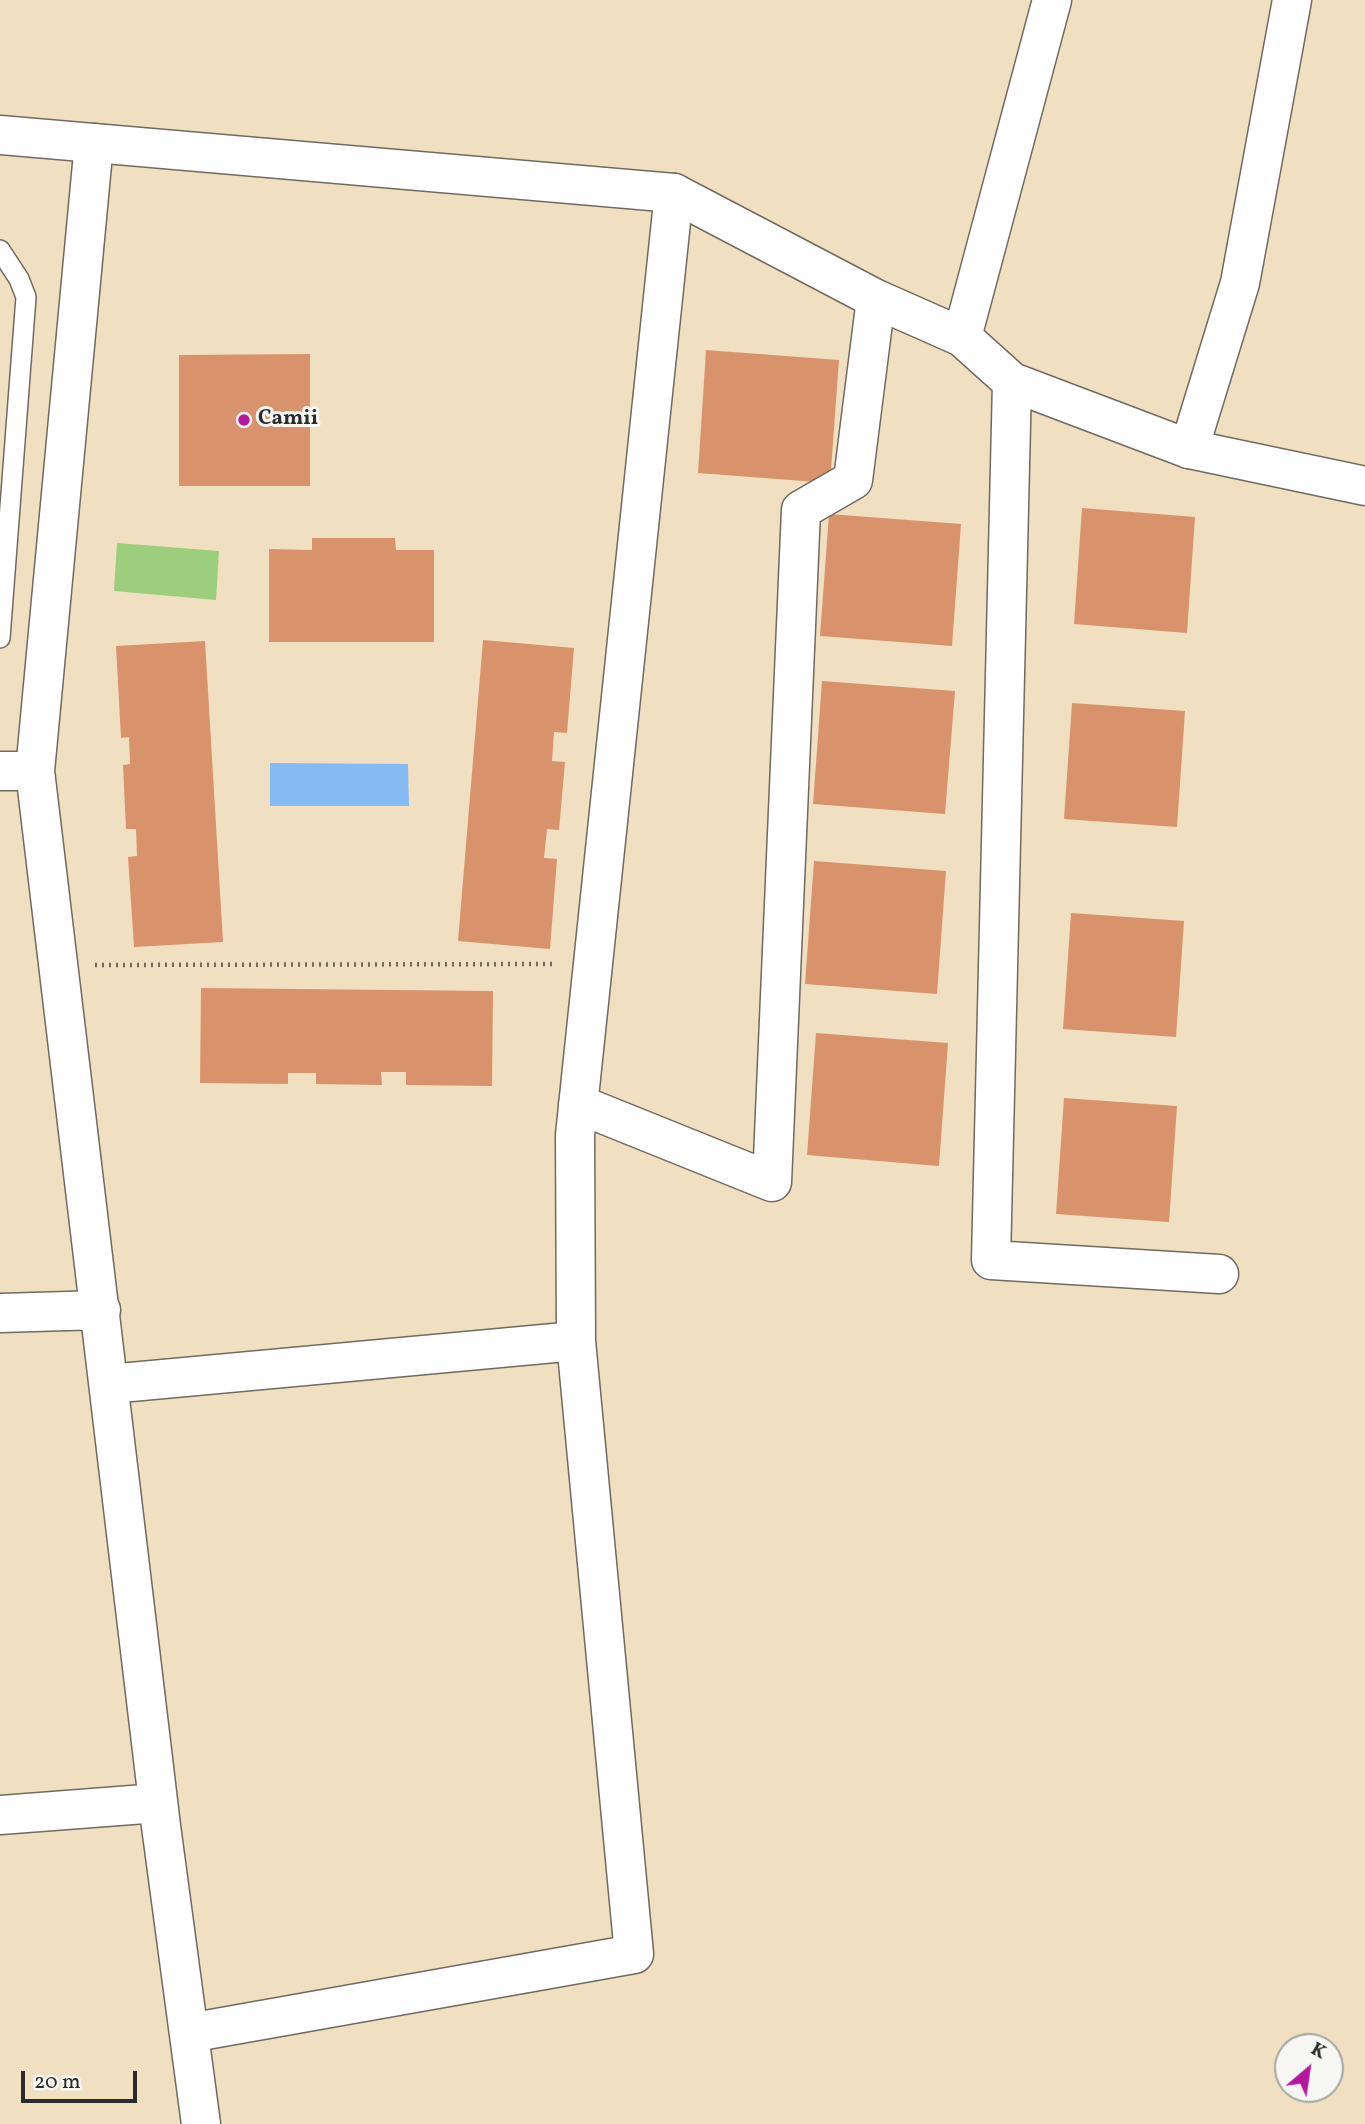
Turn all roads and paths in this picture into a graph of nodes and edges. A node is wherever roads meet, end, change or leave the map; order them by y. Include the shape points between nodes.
1 (1052, 0) edge
2 (1292, 0) edge
3 (0, 135) edge
4 (94, 143) junction
5 (674, 193) junction
6 (0, 250) edge
7 (876, 299) junction
8 (962, 337) junction
9 (1012, 382) junction
10 (1189, 449) junction
11 (1365, 486) edge
12 (0, 638) edge
13 (17, 771) edge
14 (593, 964) junction
15 (59, 965) junction
16 (578, 1104) junction
17 (1219, 1274) dead end
18 (101, 1310) junction
19 (0, 1313) edge
20 (576, 1341) junction
21 (110, 1384) junction
22 (158, 1803) junction
23 (0, 1815) edge
24 (189, 2033) junction
25 (201, 2124) edge

1 - 8 street
2 - 10 street via 1240,283
3 - 4 street
4 - 5 street
4 - 13 street
5 - 7 street
5 - 14 street
6 - 12 lane via 26,297
7 - 8 street
7 - 16 street via 853,480 800,510 772,1182
8 - 9 street
9 - 10 street
9 - 17 street via 991,1260
10 - 11 street
13 - 15 street
14 - 15 path
14 - 16 street
15 - 18 street
16 - 20 street
18 - 19 street
18 - 21 street
20 - 21 street
20 - 24 street via 634,1954
21 - 22 street
22 - 23 street
22 - 24 street
24 - 25 street

